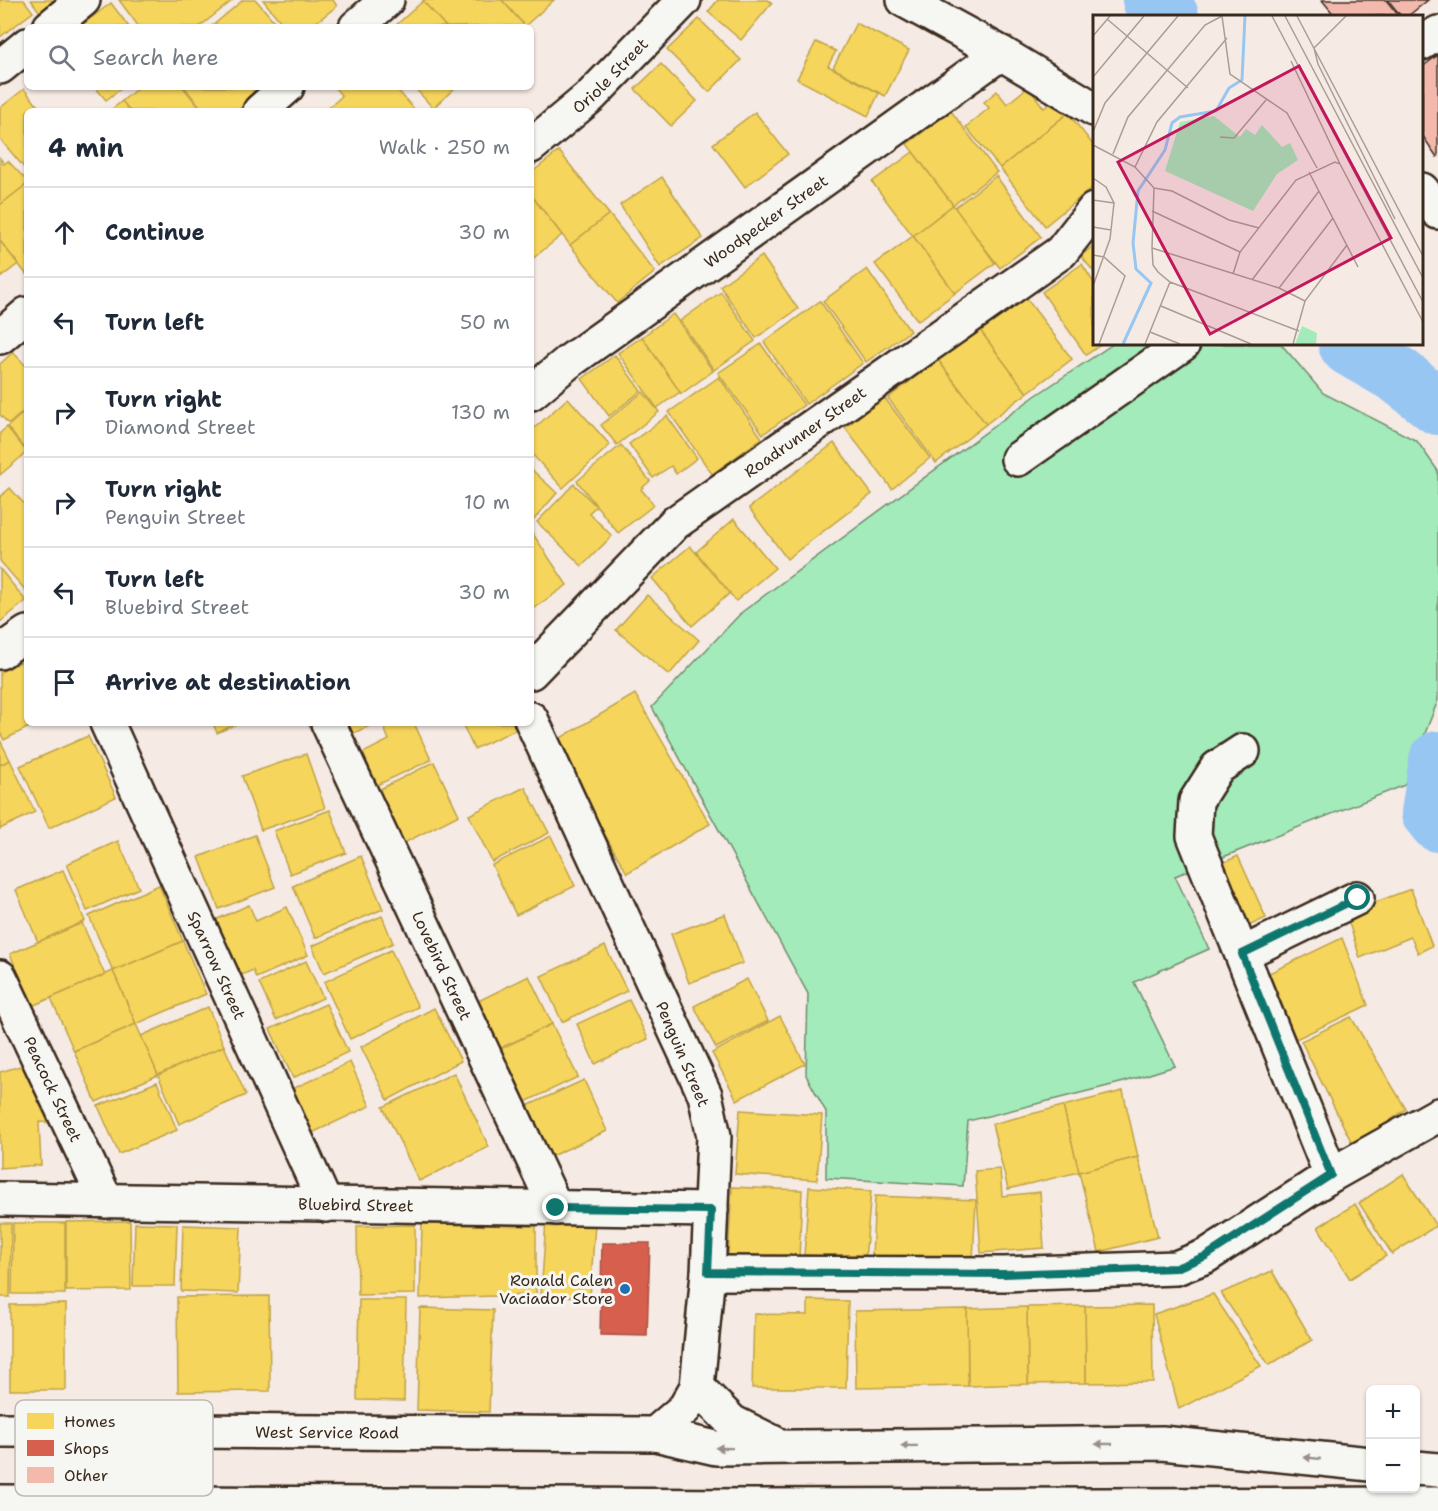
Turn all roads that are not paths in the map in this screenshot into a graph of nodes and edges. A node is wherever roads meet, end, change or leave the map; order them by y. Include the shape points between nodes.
1 (83, 0) edge
2 (387, 0) edge
3 (684, 0) edge
4 (904, 0) edge
5 (54, 24) edge
6 (359, 24) edge
7 (1438, 33) edge
8 (1423, 42) edge
9 (24, 47) edge
10 (1001, 53) junction
11 (0, 67) edge
12 (284, 90) edge
13 (263, 108) edge
14 (1093, 109) edge
15 (534, 144) edge
16 (1423, 191) edge
17 (1093, 212) edge
18 (1438, 212) edge
19 (24, 317) edge
20 (0, 337) edge
21 (1182, 345) edge
22 (534, 390) edge
23 (1018, 459) dead end
24 (24, 635) edge
25 (0, 652) edge
26 (534, 669) edge
27 (534, 725) edge
28 (108, 726) edge
29 (329, 726) edge
30 (1243, 751) dead end
31 (1358, 898) dead end
32 (1242, 954) junction
33 (0, 977) edge
34 (1438, 1115) edge
35 (1331, 1175) junction
36 (0, 1199) edge
37 (106, 1201) junction
38 (326, 1205) junction
39 (556, 1208) junction
40 (711, 1210) junction
41 (708, 1272) junction
42 (697, 1388) junction
43 (0, 1430) edge
44 (15, 1430) edge
45 (213, 1431) edge
46 (655, 1434) junction
47 (783, 1448) junction
48 (1366, 1463) edge
49 (1420, 1468) edge
50 (1438, 1470) edge
51 (0, 1502) edge
52 (1438, 1504) edge

1 - 5 main road
2 - 6 main road
3 - 15 main road, Oriole Street via 591,96
4 - 10 main road
7 - 8 main road
9 - 11 main road
10 - 14 main road
10 - 22 main road, Woodpecker Street
12 - 13 main road
16 - 18 main road
17 - 26 main road, Roadrunner Street via 1061,252 675,523
19 - 20 main road
21 - 23 main road
24 - 25 main road
27 - 40 main road, Penguin Street via 705,1095 714,1136
28 - 38 main road, Sparrow Street
29 - 39 main road, Lovebird Street
30 - 32 main road via 1217,768 1196,801 1194,836
31 - 32 main road
32 - 35 main road
33 - 37 main road, Peacock Street
34 - 35 main road
35 - 41 main road via 1206,1256 1176,1268 1004,1274
36 - 37 main road, Bluebird Street
37 - 38 main road, Bluebird Street
38 - 39 main road, Bluebird Street
39 - 40 main road, Bluebird Street
40 - 41 main road, Penguin Street
41 - 42 main road, Penguin Street
42 - 46 main road, Penguin Street via 685,1408
42 - 47 main road via 732,1422
43 - 44 main road, West Service Road
45 - 46 main road, West Service Road
47 -> 46 main road, West Service Road via 716,1448
48 -> 47 main road, West Service Road via 1162,1443
49 - 50 main road
51 - 52 main road

